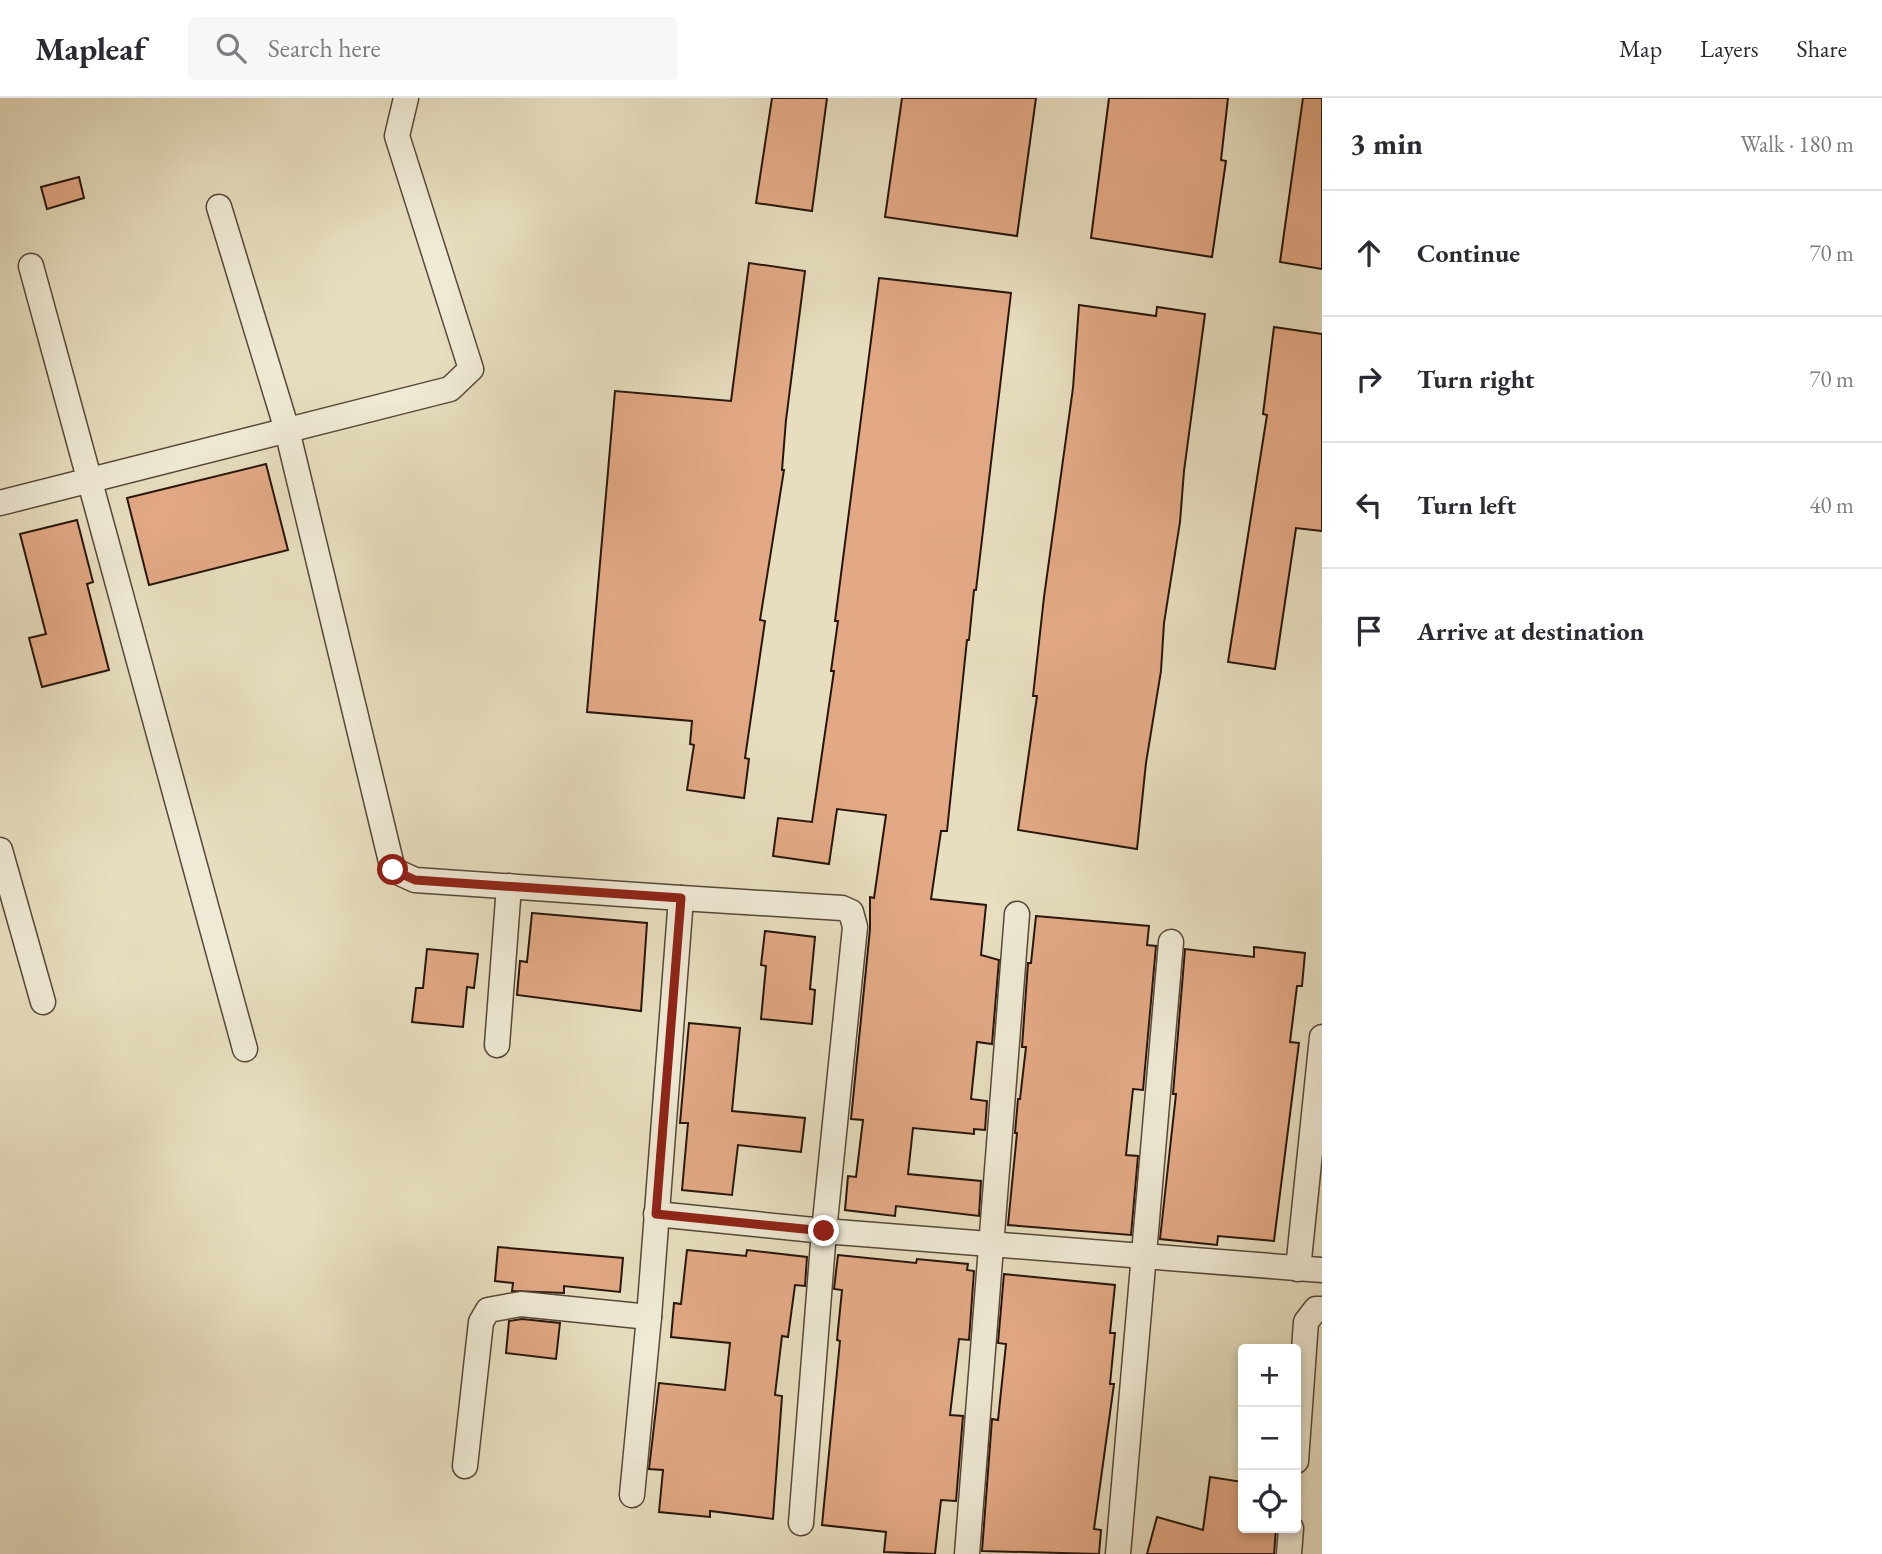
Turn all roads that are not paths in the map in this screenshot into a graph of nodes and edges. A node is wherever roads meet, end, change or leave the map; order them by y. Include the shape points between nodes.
1 (406, 98) edge
2 (219, 207) dead end
3 (32, 266) dead end
4 (287, 430) junction
5 (92, 480) junction
6 (0, 503) edge
7 (0, 850) edge
8 (509, 886) junction
9 (681, 898) junction
10 (1017, 914) dead end
11 (1171, 942) dead end
12 (43, 1002) dead end
13 (1322, 1037) edge
14 (497, 1045) dead end
15 (245, 1049) dead end
16 (656, 1214) junction
17 (824, 1231) junction
18 (989, 1243) junction
19 (1145, 1255) junction
20 (1310, 1270) edge
21 (1322, 1309) edge
22 (649, 1317) junction
23 (1300, 1407) edge
24 (465, 1466) dead end
25 (632, 1495) dead end
26 (801, 1523) dead end
27 (1291, 1533) edge
28 (967, 1554) edge
29 (1118, 1554) edge
30 (1289, 1554) edge

1 - 4 street via 397,136 471,369 450,389
2 - 4 street
3 - 5 street
4 - 5 street
4 - 8 street via 393,870 415,880
5 - 6 street
5 - 15 street
7 - 12 street
8 - 9 street
8 - 14 street
9 - 16 street
9 - 17 street via 851,912 855,926
10 - 18 street
11 - 19 street
13 - 20 street
16 - 17 street
16 - 22 street
17 - 18 street
17 - 26 street
18 - 19 street
18 - 28 street
19 - 20 street
19 - 29 street
21 - 23 street via 1315,1309 1306,1322
22 - 24 street via 521,1304 488,1310 481,1322
22 - 25 street
27 - 30 street

